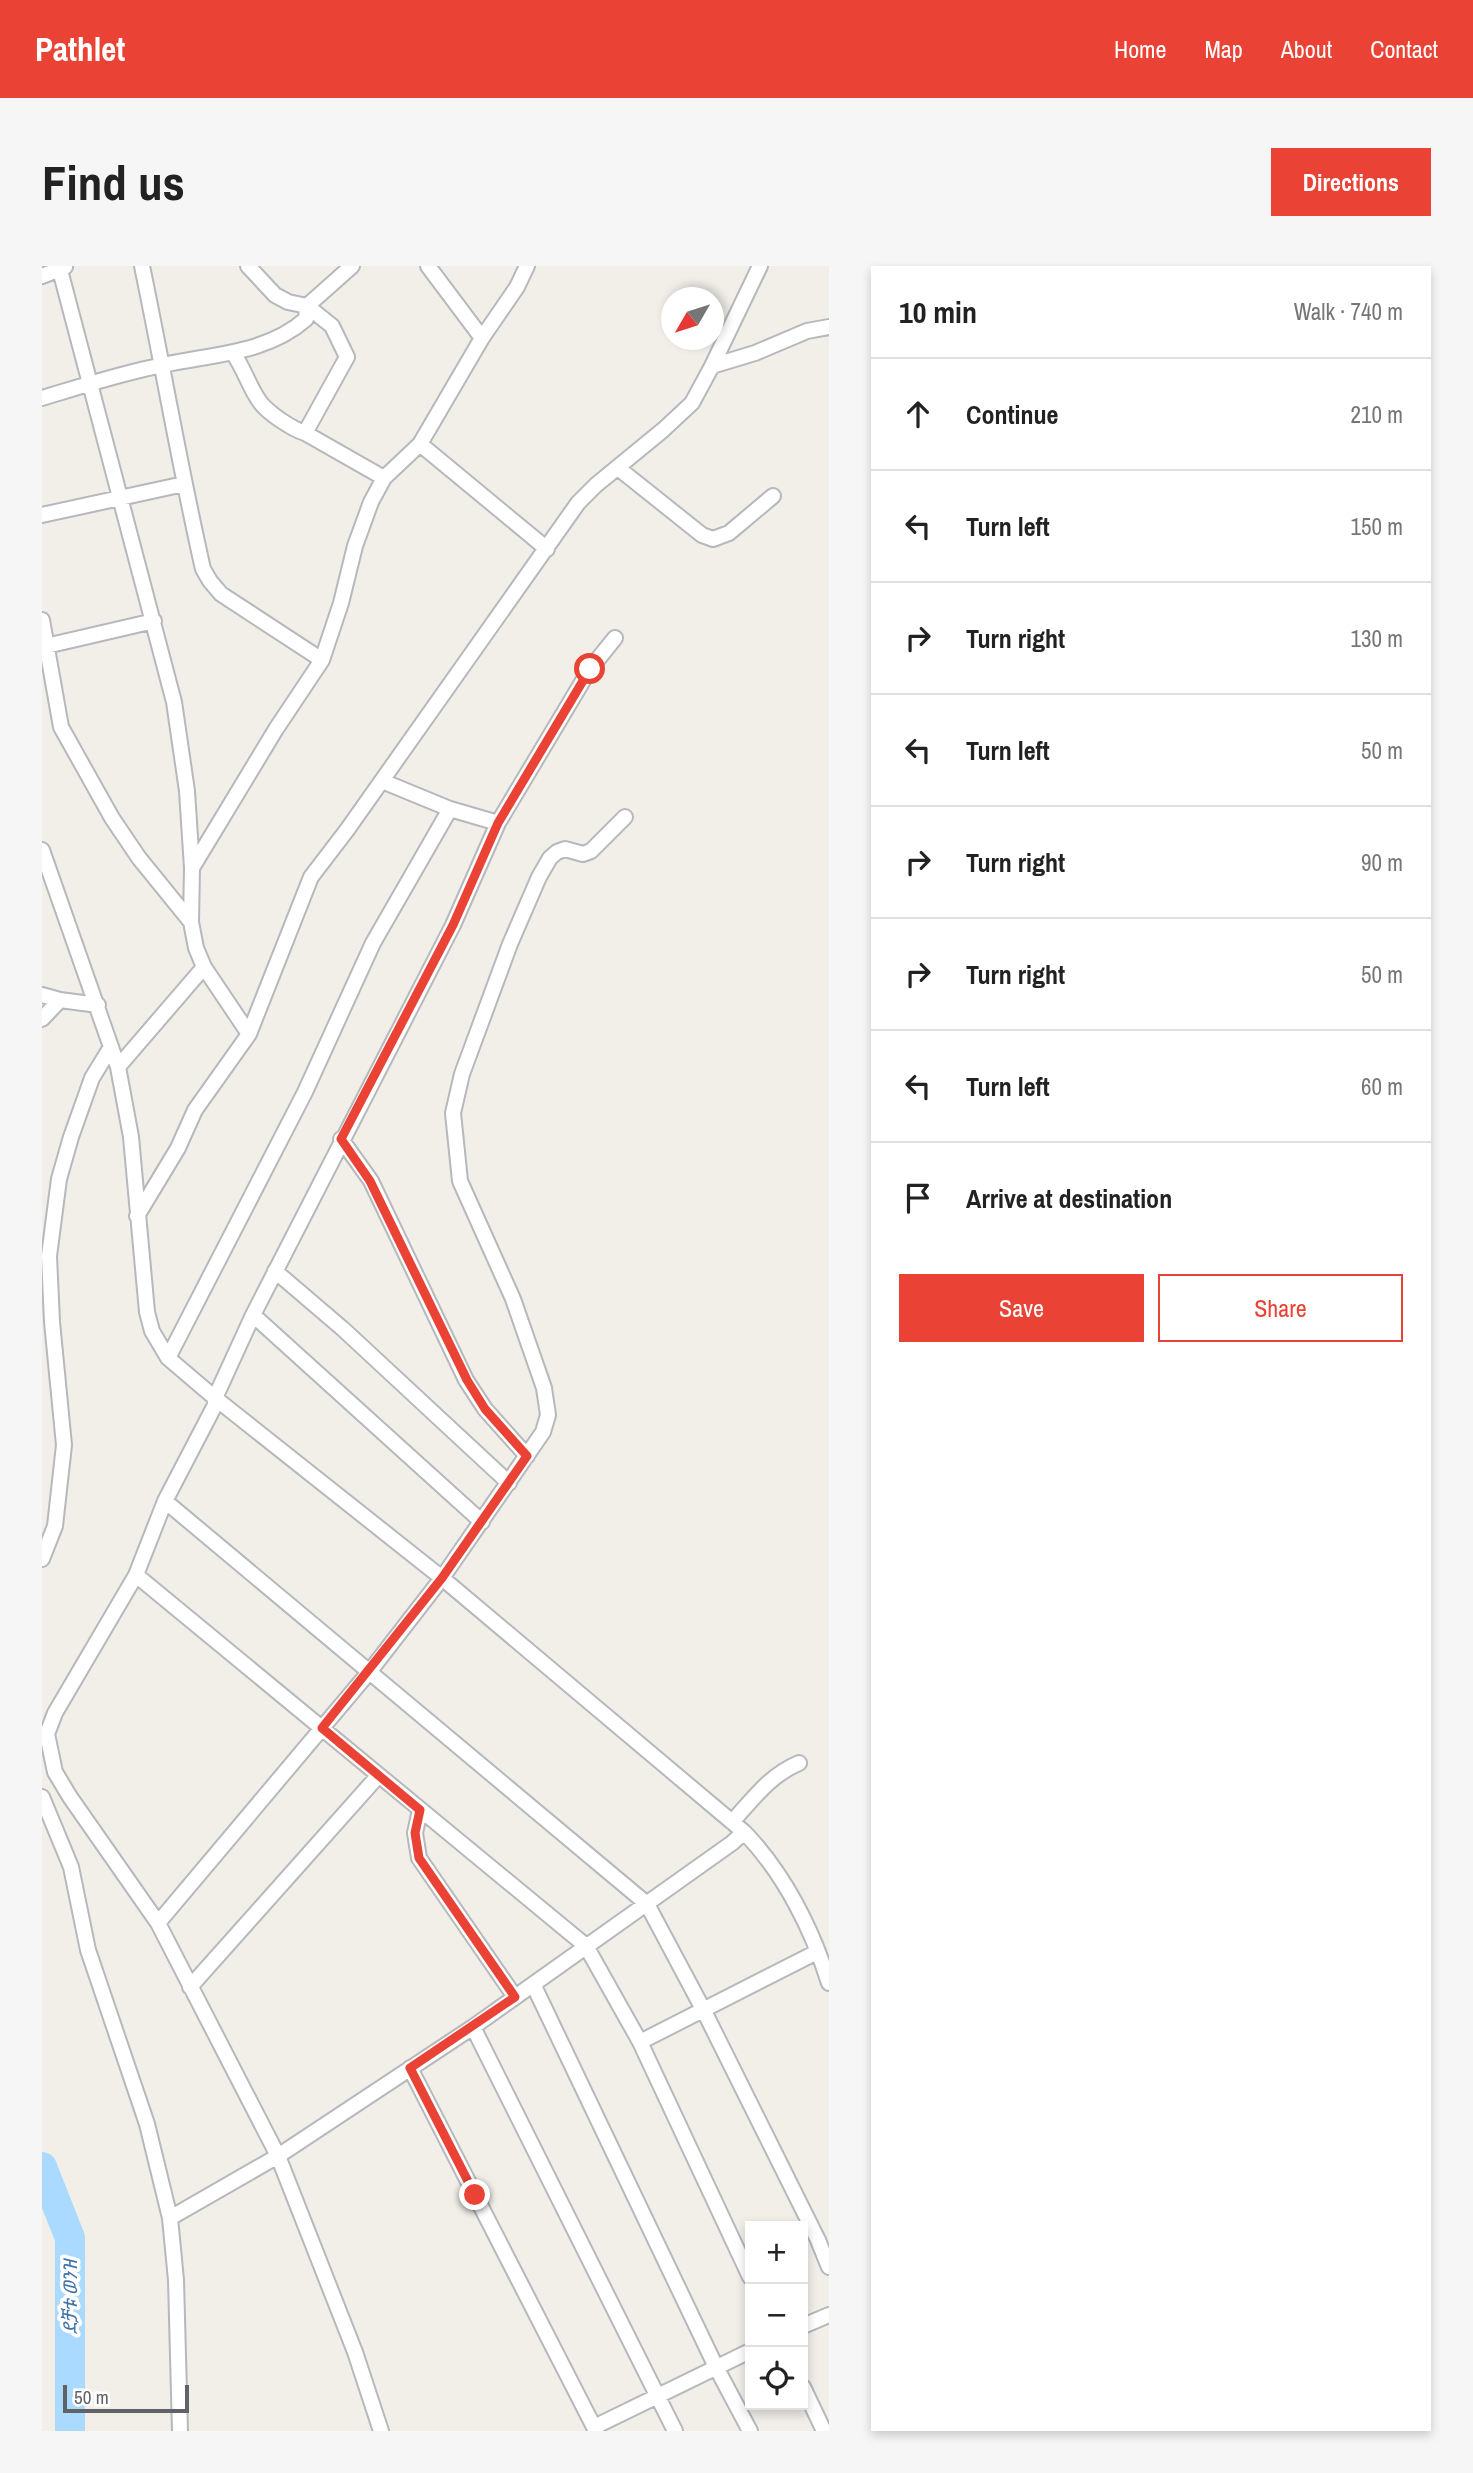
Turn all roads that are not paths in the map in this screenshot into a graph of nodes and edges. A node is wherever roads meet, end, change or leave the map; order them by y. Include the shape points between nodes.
1 (142, 266) edge
2 (248, 266) edge
3 (352, 266) edge
4 (428, 266) edge
5 (527, 266) edge
6 (760, 266) edge
7 (63, 268) edge
8 (42, 276) edge
9 (307, 306) junction
10 (829, 327) edge
11 (482, 338) junction
12 (233, 353) junction
13 (163, 365) junction
14 (712, 366) junction
15 (90, 383) junction
16 (42, 398) edge
17 (305, 433) junction
18 (420, 444) junction
19 (618, 468) junction
20 (384, 478) junction
21 (184, 484) junction
22 (773, 496) dead end
23 (119, 500) junction
24 (42, 515) edge
25 (547, 549) junction
26 (42, 620) edge
27 (154, 621) junction
28 (615, 638) dead end
29 (45, 647) edge
30 (322, 660) junction
31 (382, 781) junction
32 (450, 809) junction
33 (625, 817) dead end
34 (498, 823) junction
35 (42, 850) edge
36 (192, 868) junction
37 (191, 922) junction
38 (204, 967) junction
39 (42, 995) edge
40 (60, 1000) junction
41 (98, 1005) junction
42 (42, 1019) edge
43 (249, 1034) junction
44 (111, 1047) junction
45 (118, 1066) junction
46 (341, 1139) junction
47 (137, 1216) junction
48 (45, 1254) edge
49 (275, 1271) junction
50 (253, 1315) junction
51 (47, 1322) edge
52 (168, 1358) junction
53 (215, 1398) junction
54 (527, 1456) junction
55 (509, 1483) junction
56 (165, 1501) junction
57 (482, 1522) junction
58 (42, 1559) edge
59 (136, 1575) junction
60 (442, 1578) junction
61 (370, 1671) junction
62 (322, 1728) junction
63 (45, 1730) edge
64 (46, 1751) edge
65 (799, 1763) dead end
66 (378, 1776) junction
67 (42, 1797) edge
68 (420, 1810) junction
69 (732, 1822) junction
70 (744, 1832) junction
71 (647, 1904) junction
72 (158, 1923) junction
73 (586, 1946) junction
74 (817, 1952) junction
75 (828, 1974) edge
76 (533, 1983) junction
77 (190, 1987) junction
78 (515, 1997) junction
79 (704, 2011) junction
80 (473, 2027) junction
81 (640, 2042) junction
82 (410, 2068) junction
83 (278, 2156) junction
84 (170, 2218) junction
85 (745, 2266) edge
86 (829, 2267) edge
87 (829, 2315) edge
88 (808, 2324) edge
89 (745, 2353) edge
90 (716, 2367) junction
91 (657, 2397) junction
92 (808, 2397) edge
93 (595, 2429) edge
94 (180, 2431) edge
95 (381, 2431) edge
96 (675, 2431) edge
97 (750, 2431) edge
98 (824, 2431) edge

1 - 13 street
2 - 9 street via 275,295
3 - 9 street
4 - 11 street
5 - 11 street
6 - 14 street
7 - 8 street
7 - 15 street
9 - 12 street via 306,319 297,327 266,344
9 - 17 street via 332,326 346,357
10 - 14 street
11 - 18 street
12 - 13 street
12 - 17 street via 260,402 294,430
13 - 15 street
13 - 21 street
14 - 19 street via 692,403
15 - 16 street
15 - 23 street
17 - 20 street
18 - 20 street
18 - 25 street
19 - 22 street via 713,539 729,533
19 - 25 street via 578,503
20 - 30 street via 355,546
21 - 23 street
21 - 30 street via 203,569 210,581 222,594
23 - 24 street
23 - 27 street
25 - 31 street
26 - 29 street
27 - 29 street
27 - 36 street via 174,702
28 - 34 street via 590,669
29 - 37 street via 61,727 112,818
30 - 36 street
31 - 32 street
31 - 43 street via 311,877
32 - 34 street
32 - 52 street via 373,943 305,1092
33 - 54 street via 591,851 583,854 565,849 550,858 510,944 462,1074 453,1113 460,1181 513,1299 547,1402 543,1432
34 - 46 street via 453,925
35 - 41 street
36 - 37 street
37 - 38 street
38 - 43 street
38 - 45 street
39 - 40 street
40 - 41 street
40 - 42 street
41 - 44 street
43 - 47 street via 195,1110
44 - 45 street
44 - 48 street via 92,1078 71,1137
45 - 47 street via 131,1137
46 - 49 street
46 - 54 street via 370,1181 467,1380 485,1409
47 - 52 street via 147,1312
48 - 51 street
49 - 50 street
49 - 55 street
50 - 53 street
50 - 57 street
51 - 58 street via 64,1445 55,1526
52 - 53 street
53 - 56 street
53 - 60 street
54 - 55 street
55 - 57 street
56 - 59 street
56 - 61 street
57 - 60 street
59 - 62 street
59 - 63 street
60 - 61 street
60 - 69 street
61 - 62 street
61 - 71 street
62 - 66 street
62 - 72 street
63 - 64 street
64 - 72 street via 70,1797
65 - 69 street via 765,1784
66 - 68 street
66 - 77 street
67 - 84 street via 71,1867 88,1950 147,2124
68 - 73 street
68 - 78 street via 415,1833 419,1858
69 - 70 street
70 - 71 street
70 - 74 street via 787,1888
71 - 73 street
71 - 79 street
72 - 77 street
73 - 76 street
73 - 81 street
74 - 75 street
74 - 79 street
76 - 78 street
76 - 90 street
77 - 83 street
78 - 80 street
79 - 81 street
79 - 86 street
80 - 82 street
80 - 91 street
81 - 85 street
82 - 83 street
82 - 93 street
83 - 84 street
83 - 95 street
84 - 94 street
87 - 88 street
89 - 90 street
90 - 91 street
90 - 97 street
91 - 93 street
91 - 96 street
92 - 98 street

